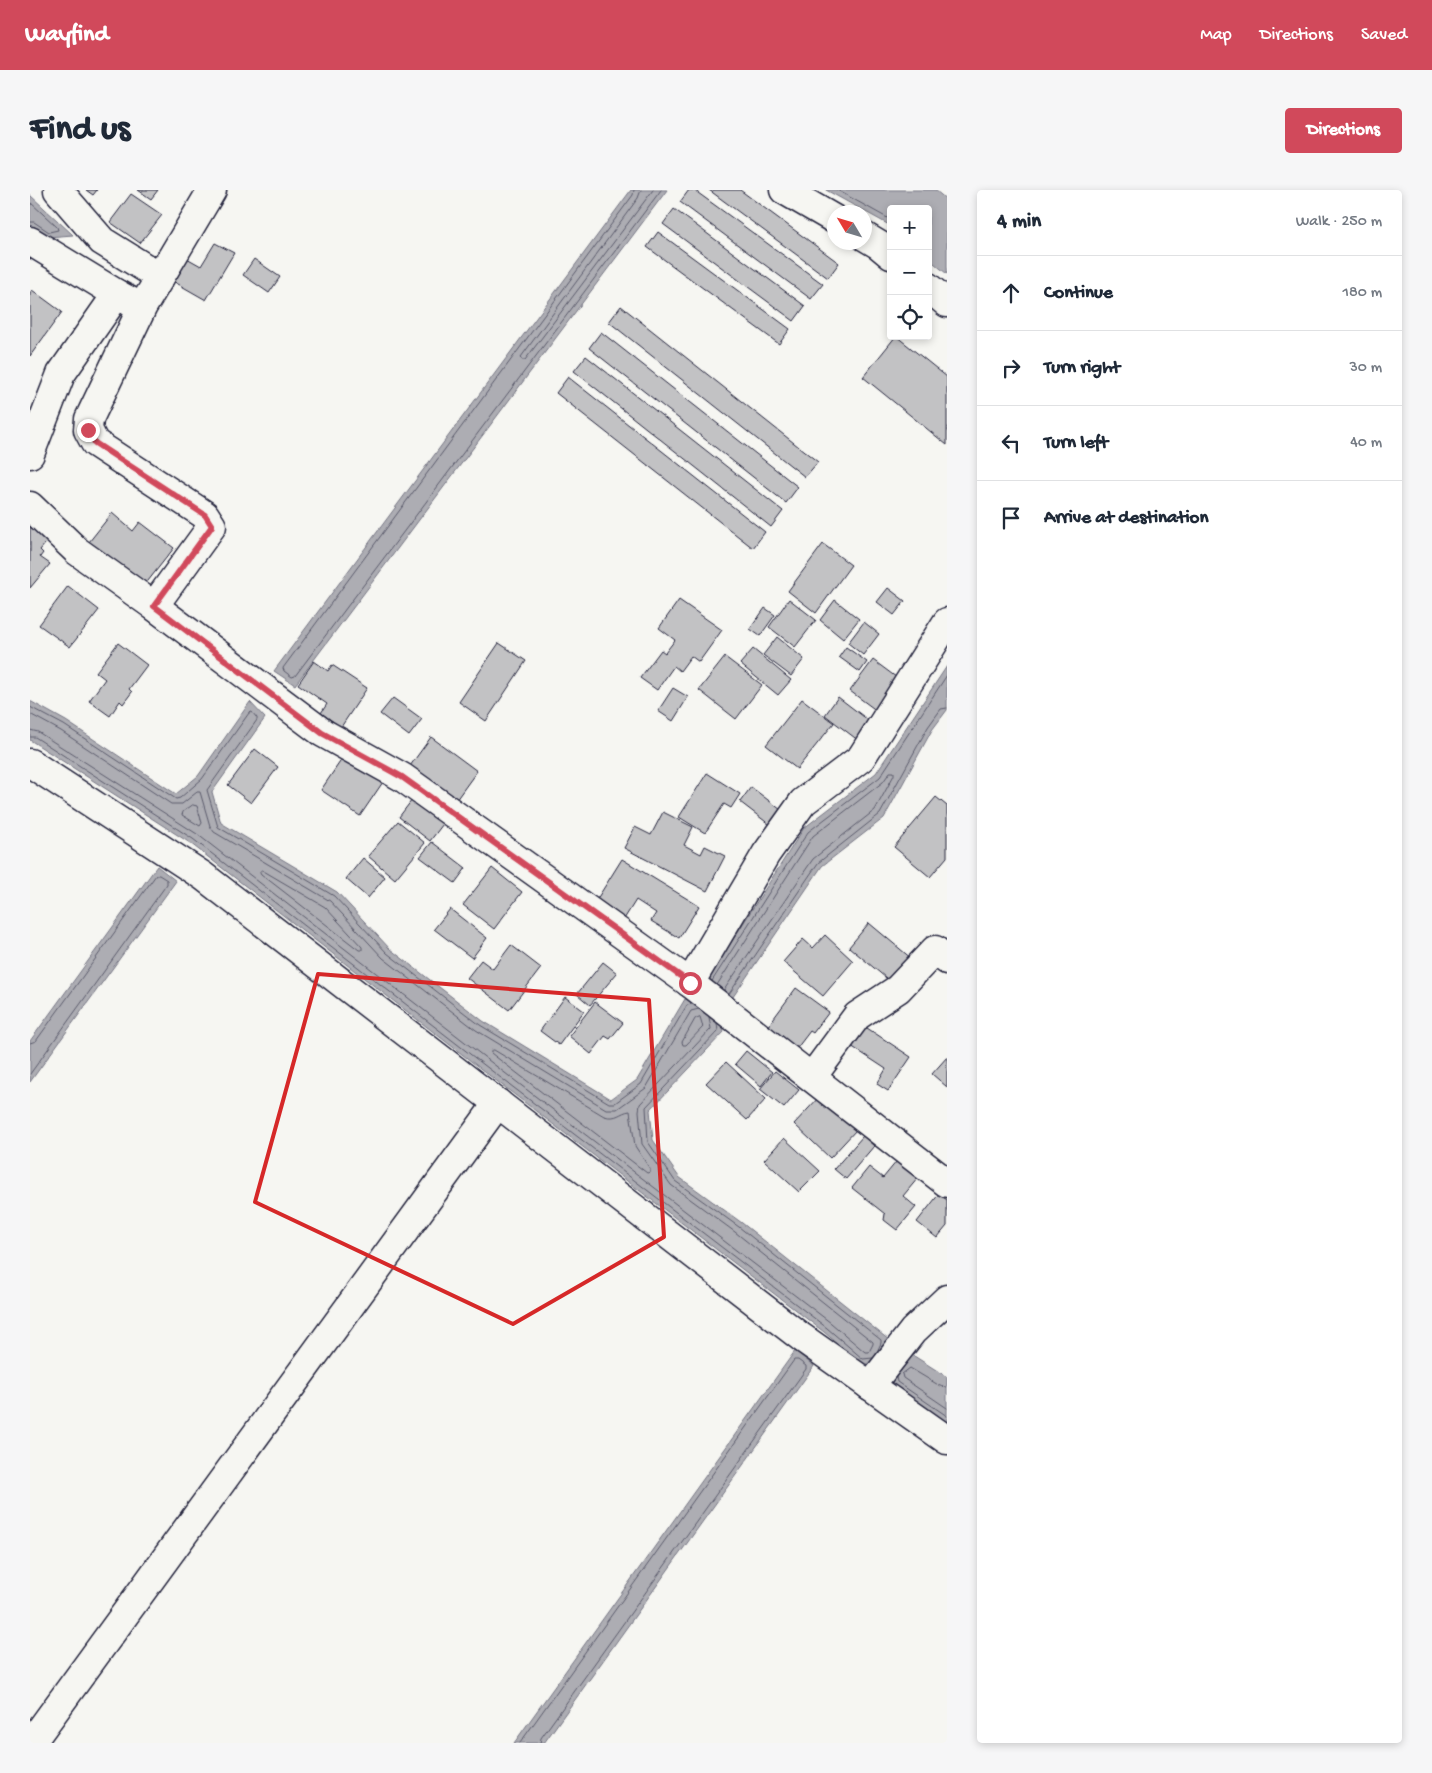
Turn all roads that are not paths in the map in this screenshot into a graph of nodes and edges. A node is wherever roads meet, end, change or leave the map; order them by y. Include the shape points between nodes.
1 (58, 190) edge
2 (212, 190) edge
3 (784, 190) edge
4 (827, 215) edge
5 (30, 241) edge
6 (872, 241) edge
7 (887, 252) edge
8 (160, 277) junction
9 (932, 290) edge
10 (117, 294) junction
11 (947, 303) edge
12 (143, 306) junction
13 (30, 454) edge
14 (30, 506) edge
15 (154, 606) junction
16 (947, 622) edge
17 (30, 763) edge
18 (947, 960) edge
19 (693, 985) junction
20 (812, 1077) junction
21 (498, 1103) junction
22 (947, 1183) edge
23 (947, 1299) edge
24 (881, 1372) junction
25 (947, 1440) edge
26 (31, 1743) edge

1 - 8 street via 102,241
2 - 8 street
3 - 4 street
5 - 10 street
6 - 7 street
8 - 12 street
9 - 11 street
10 - 12 street
10 - 13 street via 61,374
12 - 15 street via 89,419 88,430 95,443 205,515 212,526
14 - 15 street via 77,551
15 - 19 street via 322,733 402,777
16 - 19 street via 861,758 804,802 766,854
17 - 21 street via 203,876
18 - 20 street via 935,950 898,989 857,1016
19 - 20 street
20 - 22 street
21 - 24 street via 801,1337
21 - 26 street
23 - 24 street via 913,1331
24 - 25 street

